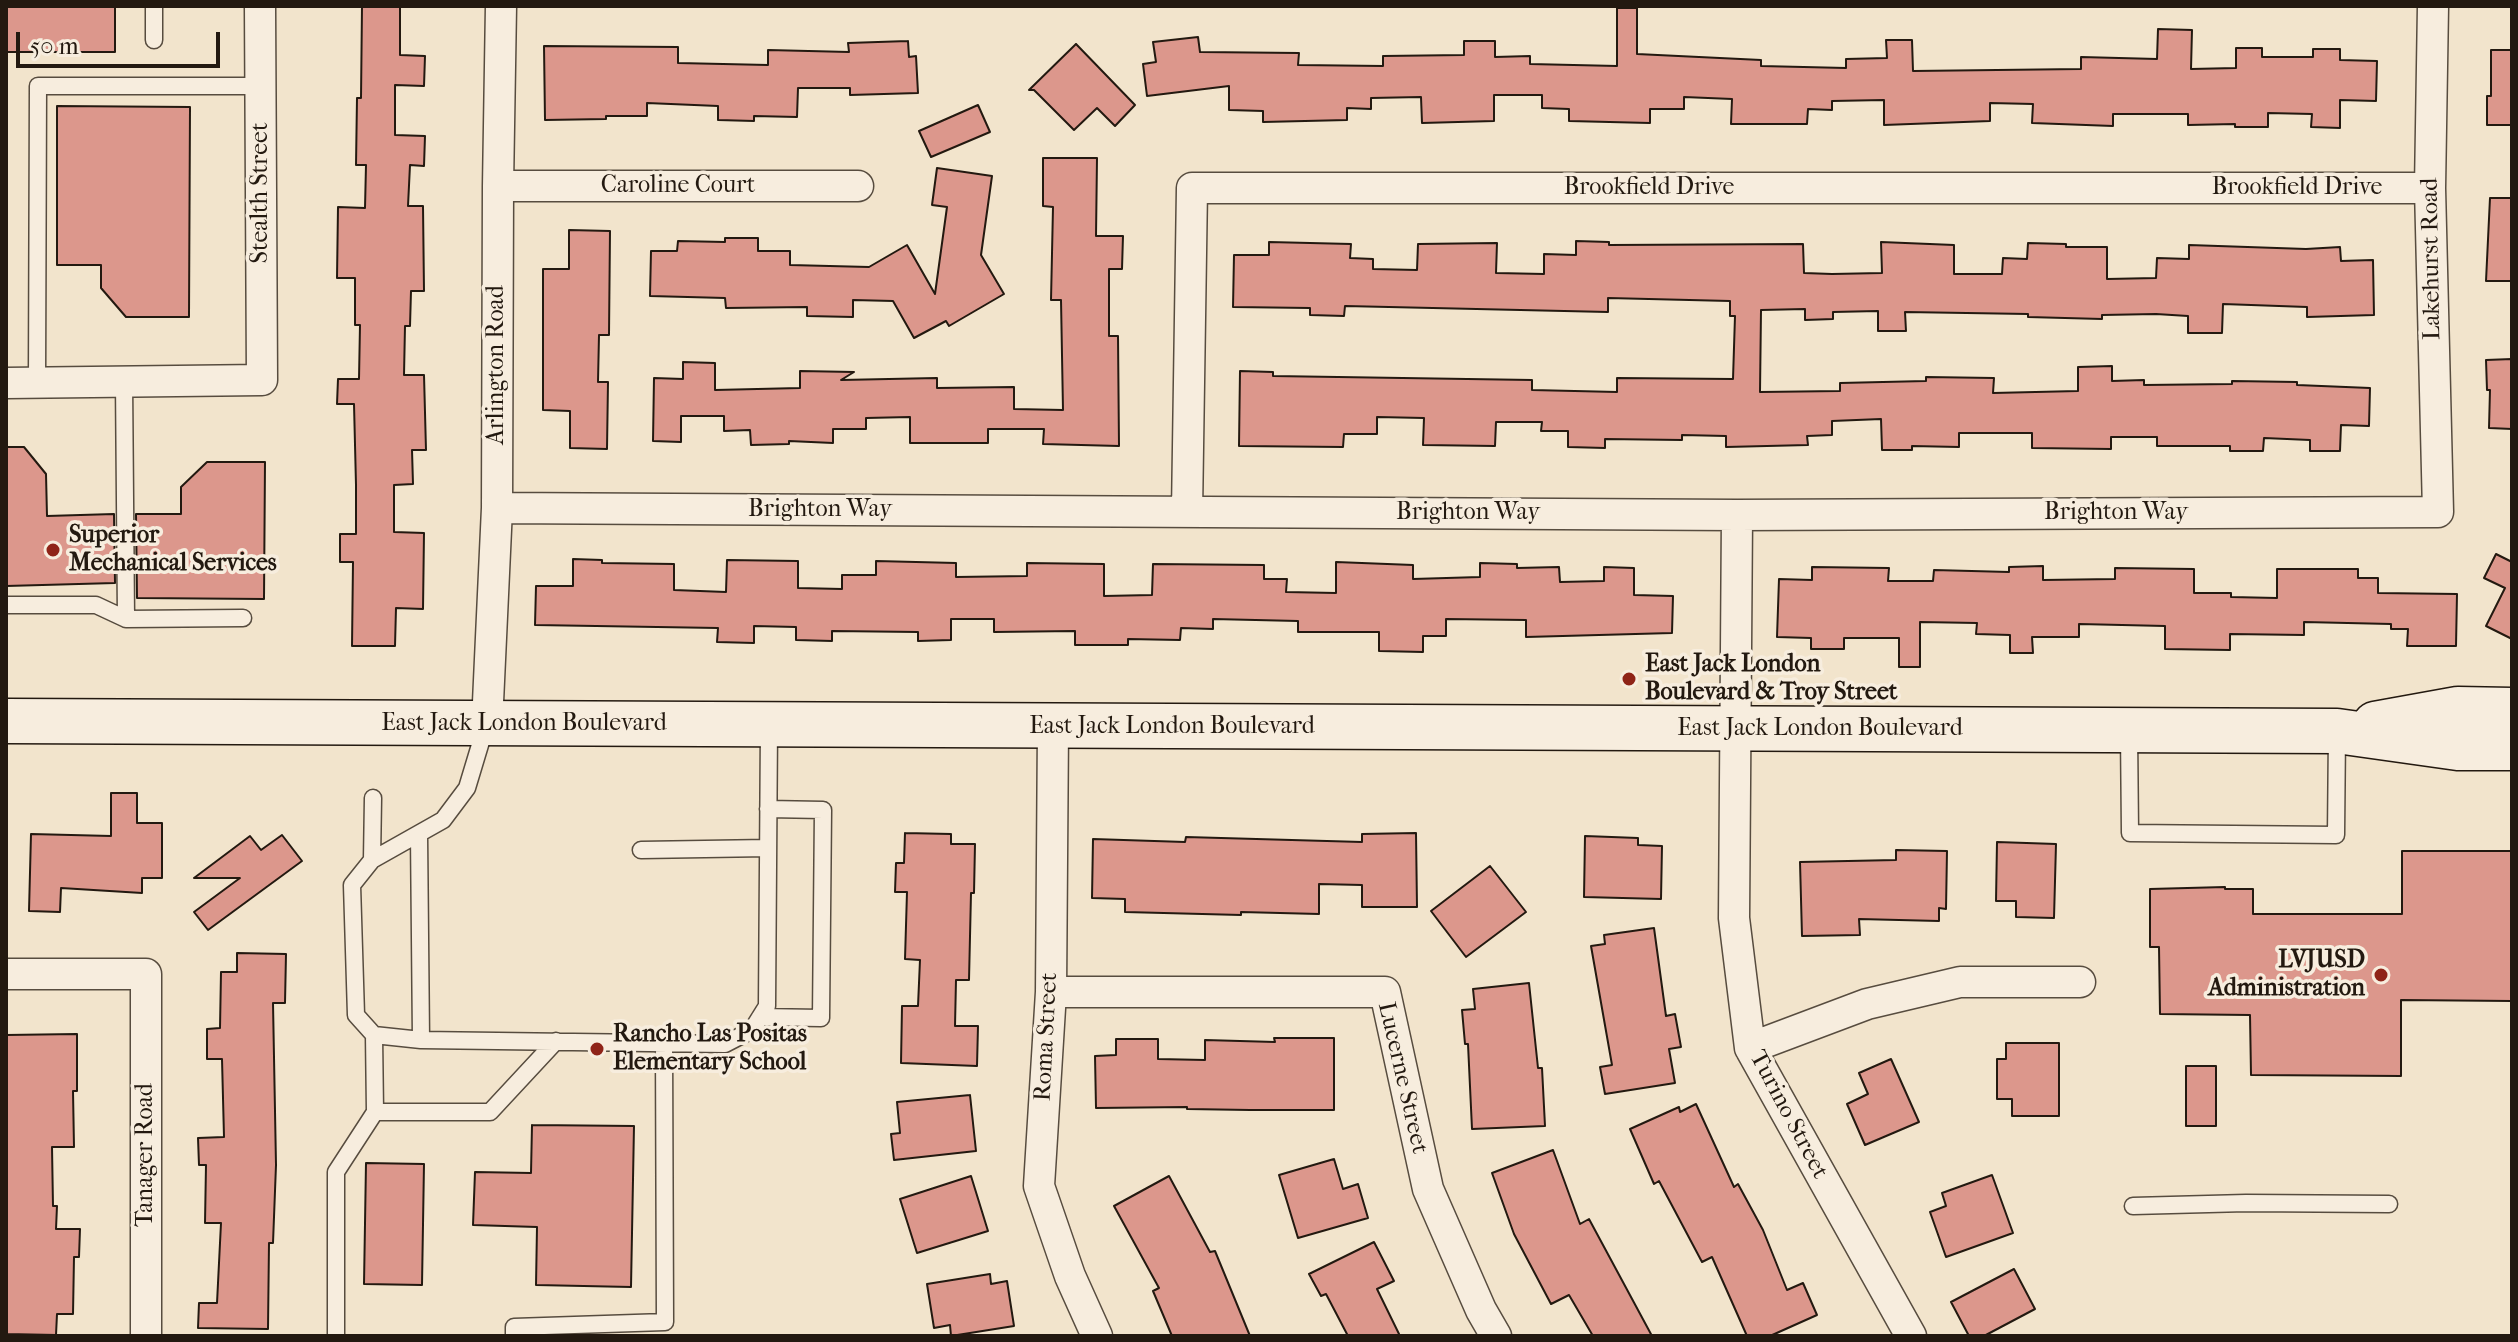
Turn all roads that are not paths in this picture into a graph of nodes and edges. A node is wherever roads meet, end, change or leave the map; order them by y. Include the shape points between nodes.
1 (154, 6) edge
2 (260, 6) edge
3 (501, 6) edge
4 (2433, 6) edge
5 (154, 40) dead end
6 (261, 86) junction
7 (498, 186) junction
8 (858, 186) dead end
9 (2430, 188) junction
10 (124, 381) junction
11 (37, 382) junction
12 (6, 383) edge
13 (497, 508) junction
14 (1187, 512) junction
15 (2438, 512) joint
16 (1737, 515) junction
17 (6, 605) edge
18 (243, 618) dead end
19 (126, 619) junction
20 (2512, 710) edge
21 (6, 721) edge
22 (487, 724) junction
23 (769, 725) junction
24 (1053, 726) junction
25 (1736, 729) junction
26 (2129, 731) junction
27 (2337, 731) junction
28 (2512, 748) edge
29 (373, 798) dead end
30 (768, 809) junction
31 (419, 834) junction
32 (768, 848) junction
33 (641, 850) dead end
34 (372, 860) junction
35 (6, 974) edge
36 (2080, 982) dead end
37 (1051, 992) junction
38 (760, 1017) junction
39 (374, 1035) junction
40 (421, 1040) junction
41 (556, 1041) junction
42 (664, 1043) junction
43 (1750, 1048) junction
44 (375, 1112) junction
45 (2389, 1204) dead end
46 (2133, 1206) dead end
47 (146, 1336) edge
48 (336, 1336) edge
49 (514, 1336) edge
50 (1097, 1336) edge
51 (1496, 1336) edge
52 (1911, 1336) edge

1 - 5 lane
2 - 6 street, Stealth Street
3 - 7 street, Arlington Road
4 - 9 street, Lakehurst Road
6 - 10 street, Stealth Street via 262,380
6 - 11 lane via 38,86
7 - 8 street, Caroline Court
7 - 13 street, Arlington Road
9 - 14 street, Brookfield Drive via 1192,188
9 - 15 street, Lakehurst Road
10 - 11 street
10 - 19 lane
11 - 12 street
13 - 14 street, Brighton Way
13 - 22 street, Arlington Road
14 - 16 street, Brighton Way
15 - 16 street, Brighton Way
16 - 25 street, Turino Street
17 - 19 lane via 96,605
18 - 19 lane
20 - 27 main road, East Jack London Boulevard via 2458,709
21 - 22 main road, East Jack London Boulevard
22 - 23 main road, East Jack London Boulevard
22 - 31 lane via 467,788 443,820
23 - 24 main road, East Jack London Boulevard
23 - 30 lane
24 - 25 main road, East Jack London Boulevard
24 - 37 street, Roma Street
25 - 26 main road, East Jack London Boulevard
25 - 43 street, Turino Street via 1734,918
26 - 27 main road, East Jack London Boulevard
26 - 27 lane via 2130,833 2336,835
27 - 28 main road, East Jack London Boulevard via 2458,748
29 - 34 lane
30 - 32 lane
30 - 38 lane via 823,810 821,1018
31 - 34 lane
31 - 40 lane
32 - 33 lane
32 - 38 lane via 767,1006
34 - 39 lane via 352,885 356,1015
35 - 47 street, Tanager Road via 146,974
36 - 43 street via 1960,982 1867,1004
37 - 50 street, Roma Street via 1039,1186
37 - 51 street, Lucerne Street via 1385,992 1428,1189
38 - 42 lane via 752,1030 725,1044
39 - 40 lane
39 - 44 lane
40 - 41 lane
41 - 42 lane
41 - 44 lane via 490,1112
42 - 49 lane via 665,1322 514,1327
43 - 52 street, Turino Street
44 - 48 lane via 336,1172
45 - 46 lane

